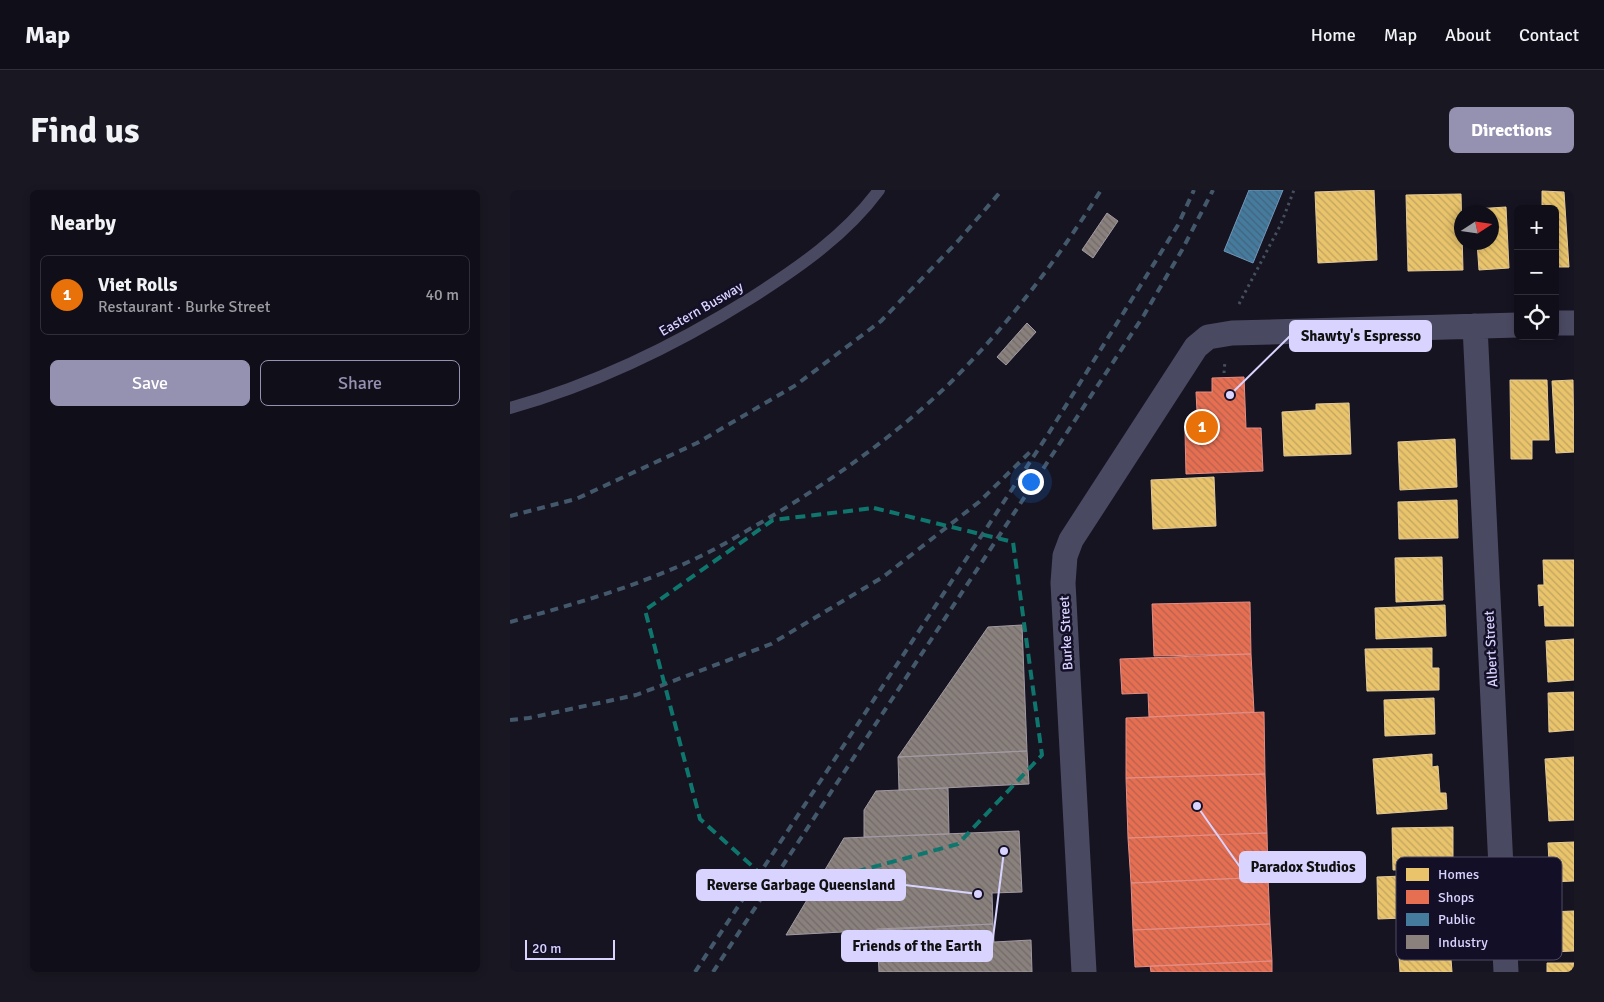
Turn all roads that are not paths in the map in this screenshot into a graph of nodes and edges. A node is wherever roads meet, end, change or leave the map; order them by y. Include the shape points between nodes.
1 (879, 190) edge
2 (1559, 323) edge
3 (1574, 323) edge
4 (1514, 325) edge
5 (1475, 326) junction
6 (510, 408) edge
7 (1500, 857) edge
8 (1084, 972) edge

1 - 6 lane, Eastern Busway via 834,238 787,275 721,317 612,373
2 - 3 street
4 - 5 street
5 - 7 street, Albert Street
5 - 8 street, Burke Street via 1232,333 1208,337 1196,347 1070,540 1063,583

